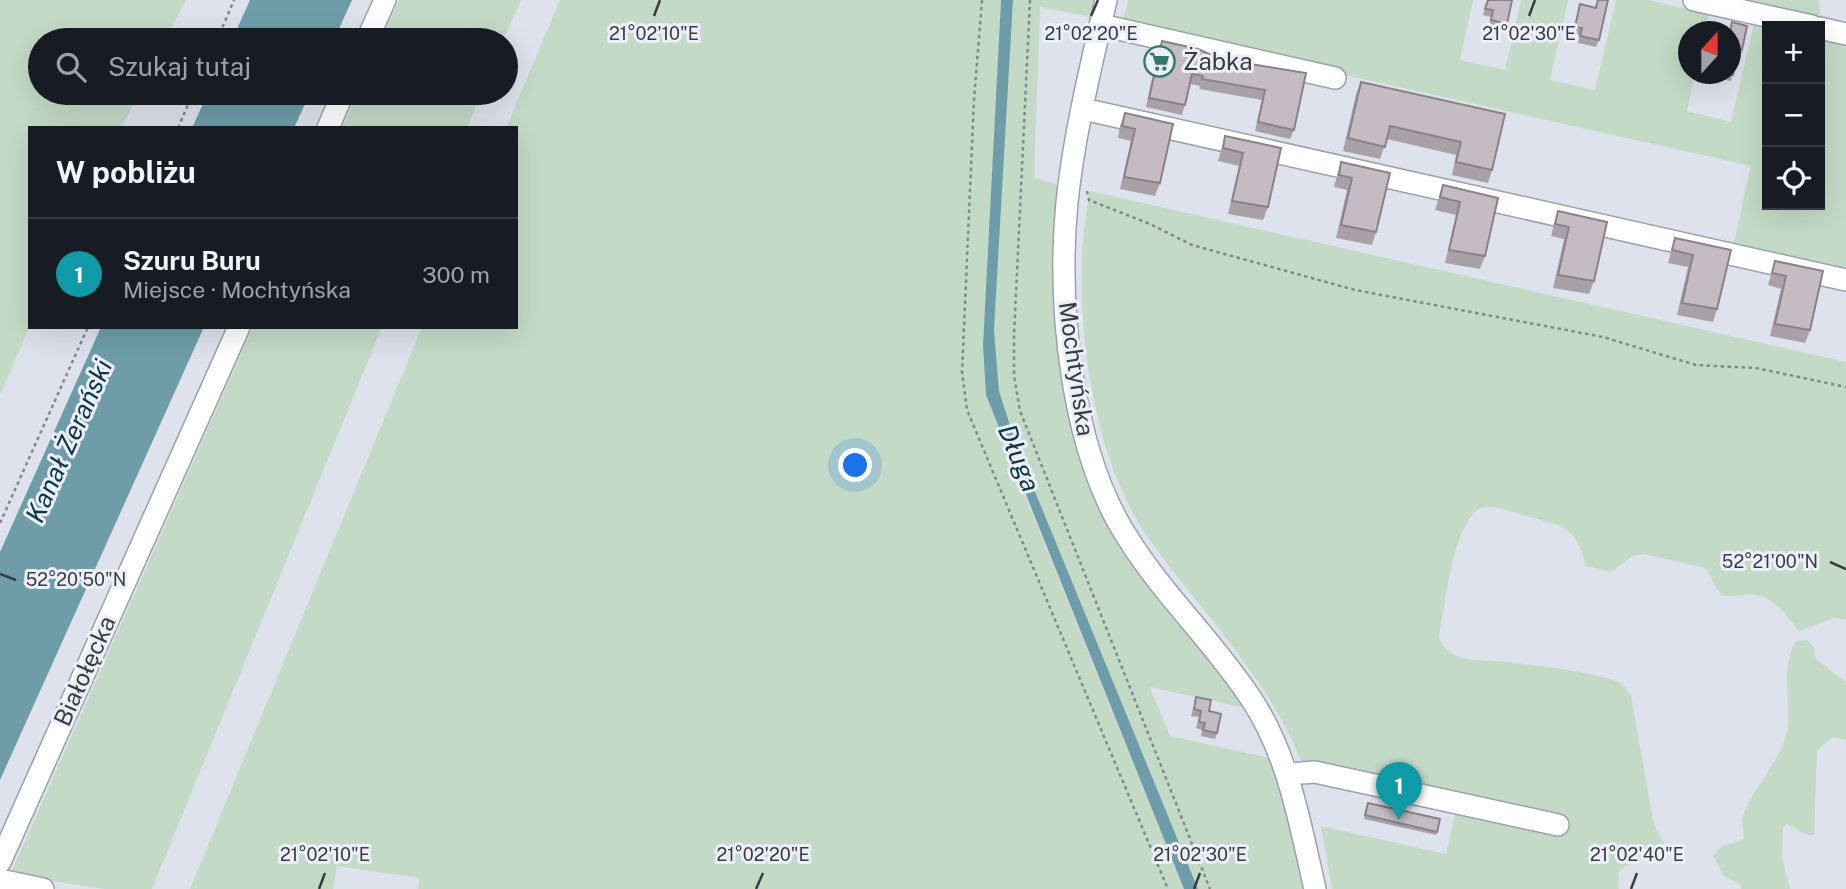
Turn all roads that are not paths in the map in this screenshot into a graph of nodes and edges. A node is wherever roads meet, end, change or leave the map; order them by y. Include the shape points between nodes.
1 (385, 0) edge
2 (1106, 0) edge
3 (1694, 0) edge
4 (1789, 21) edge
5 (1101, 24) junction
6 (372, 28) edge
7 (1825, 29) edge
8 (1846, 34) edge
9 (1335, 78) dead end
10 (339, 105) edge
11 (1083, 109) junction
12 (329, 126) edge
13 (1846, 280) edge
14 (238, 329) edge
15 (1287, 774) junction
16 (1558, 825) dead end
17 (0, 862) edge
18 (0, 880) edge
19 (43, 889) edge
20 (1315, 889) edge

1 - 6 street
2 - 5 street, Mochtyńska
3 - 4 street
5 - 9 street
5 - 11 street, Mochtyńska
7 - 8 street
10 - 12 street
11 - 13 street
11 - 15 street, Mochtyńska via 1067,202 1065,262 1069,331 1087,447 1100,485 1129,541 1252,701
14 - 17 street, Białołęcka
15 - 16 street via 1315,772
15 - 20 street, Mochtyńska
18 - 19 street

